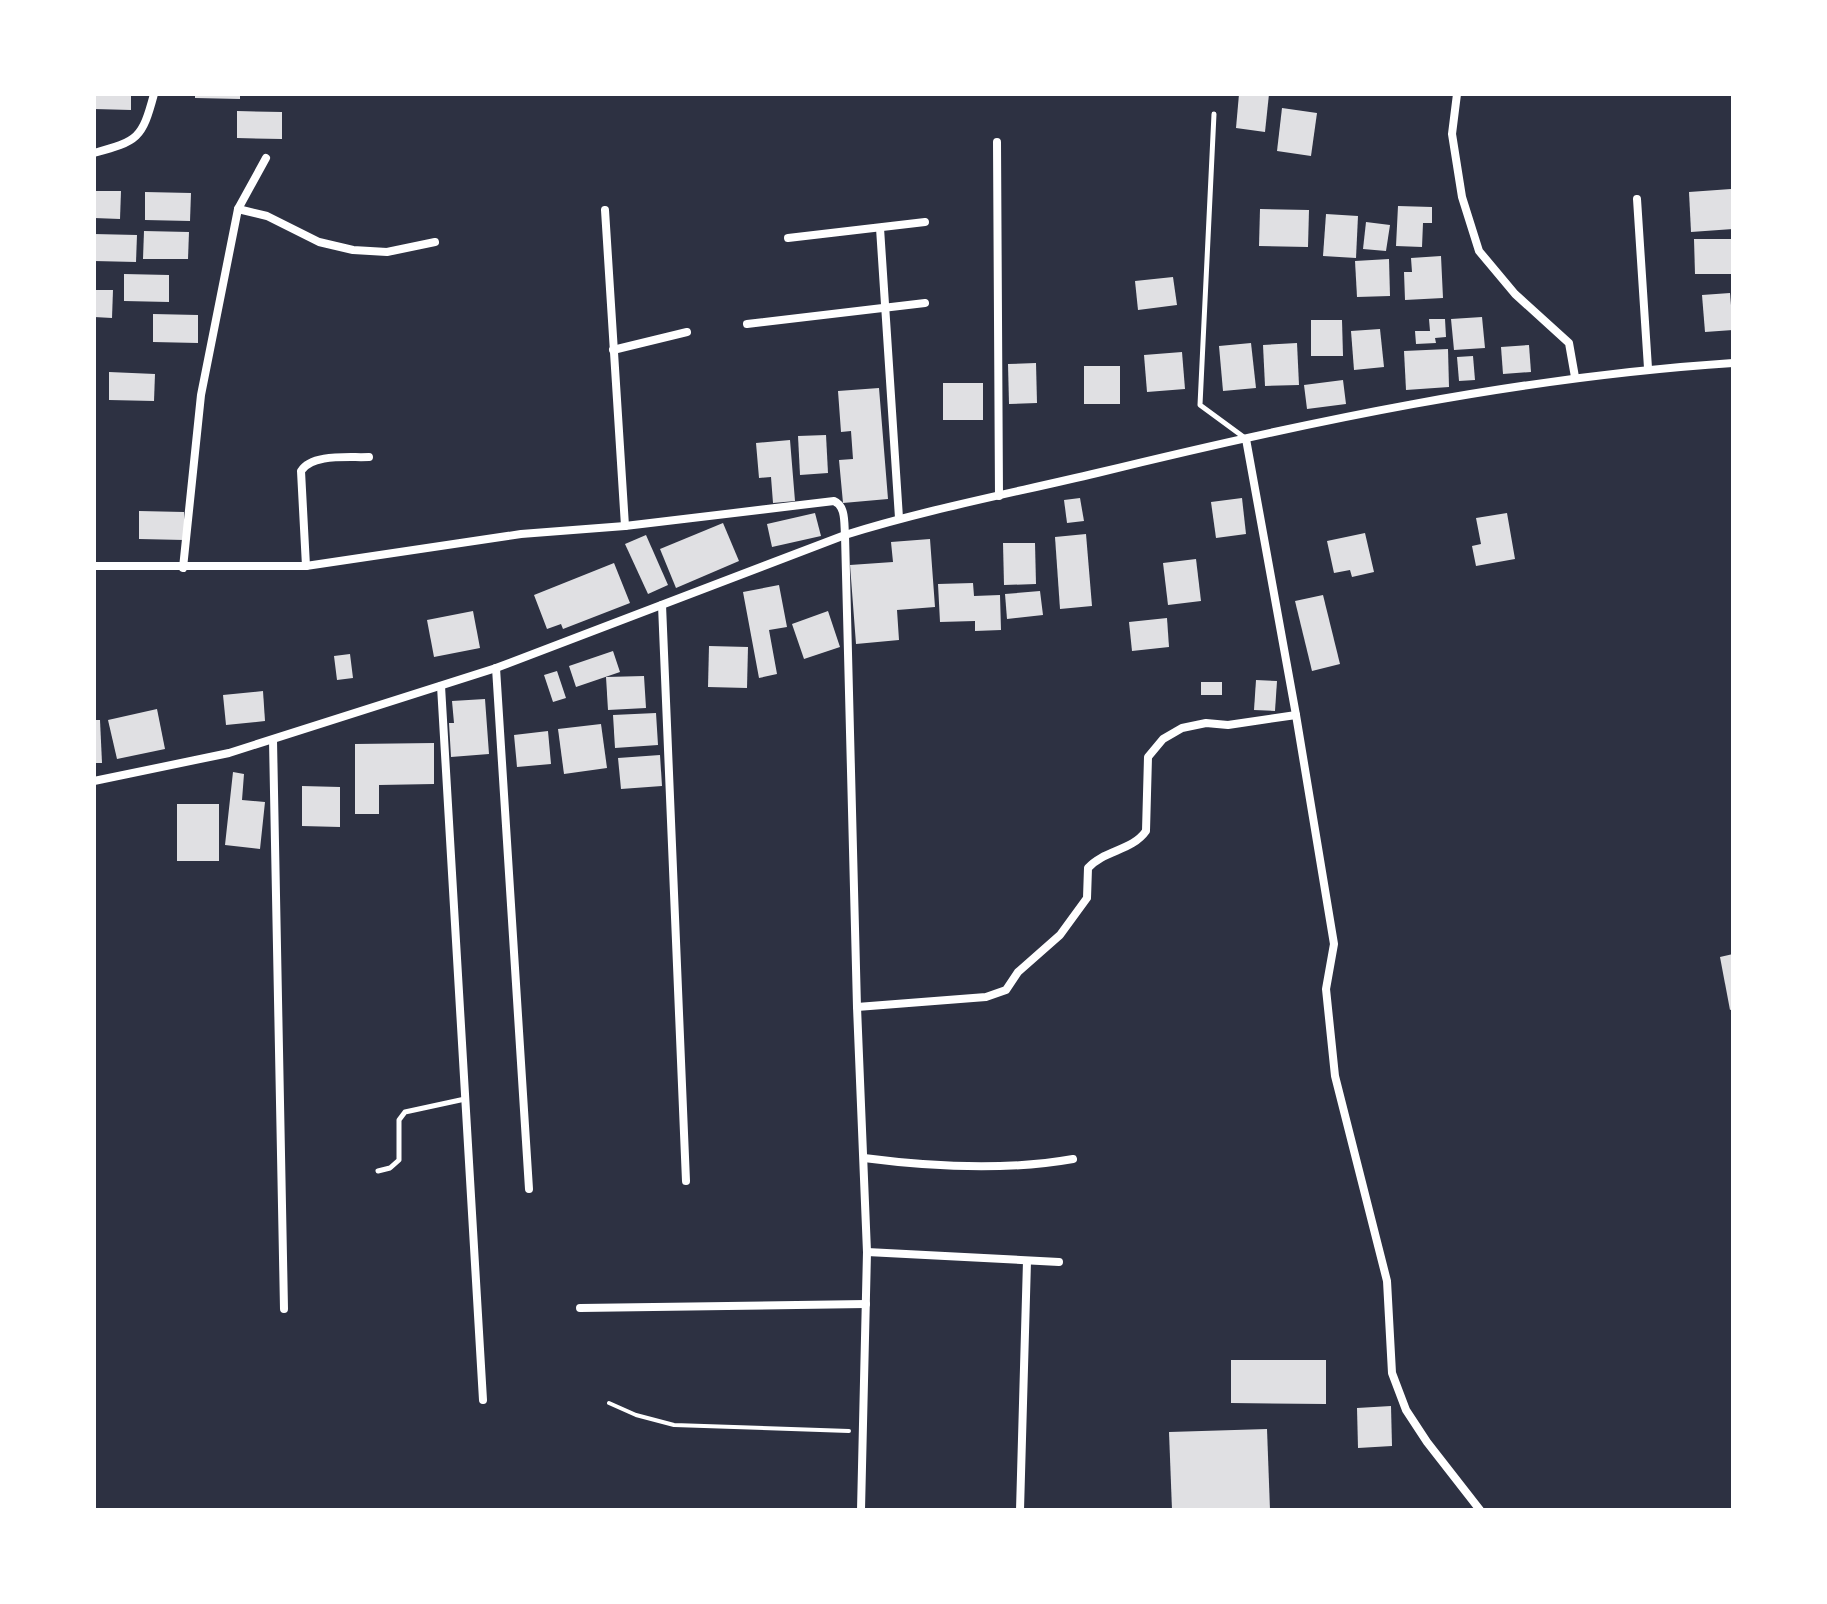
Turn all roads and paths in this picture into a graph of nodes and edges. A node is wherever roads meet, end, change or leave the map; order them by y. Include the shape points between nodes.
1 (154, 94) edge
2 (1457, 94) edge
3 (1214, 114) dead end
4 (997, 142) dead end
5 (94, 153) edge
6 (266, 158) dead end
7 (1637, 199) dead end
8 (238, 209) junction
9 (605, 210) dead end
10 (925, 222) dead end
11 (880, 228) junction
12 (788, 238) dead end
13 (435, 242) dead end
14 (925, 303) dead end
15 (885, 307) junction
16 (747, 324) dead end
17 (687, 332) dead end
18 (613, 350) junction
19 (1733, 363) edge
20 (1648, 368) junction
21 (1575, 377) junction
22 (1246, 439) junction
23 (369, 457) dead end
24 (999, 496) junction
25 (899, 518) junction
26 (625, 526) junction
27 (845, 535) junction
28 (94, 566) edge
29 (306, 566) junction
30 (183, 568) junction
31 (662, 605) junction
32 (496, 668) junction
33 (441, 686) junction
34 (1296, 715) junction
35 (273, 740) junction
36 (94, 781) edge
37 (857, 1007) junction
38 (465, 1099) junction
39 (864, 1158) junction
40 (1073, 1159) dead end
41 (378, 1171) dead end
42 (686, 1181) dead end
43 (529, 1189) dead end
44 (867, 1252) junction
45 (1027, 1261) junction
46 (1059, 1262) dead end
47 (866, 1304) junction
48 (580, 1308) dead end
49 (284, 1309) dead end
50 (483, 1400) dead end
51 (609, 1403) dead end
52 (863, 1431) junction
53 (861, 1510) edge
54 (1020, 1510) edge
55 (1480, 1510) edge

1 - 5 street via 140,135
2 - 21 street via 1452,134 1462,197 1479,251 1515,294 1569,343
3 - 22 lane via 1200,405
4 - 24 street
6 - 8 street
7 - 20 street
8 - 13 street via 353,250 387,252
8 - 30 street via 201,395
9 - 18 street
10 - 11 street
11 - 12 street
11 - 15 street
14 - 15 street
15 - 16 street
15 - 25 street
17 - 18 street
18 - 26 street
19 - 20 street
20 - 21 street
21 - 22 street
22 - 24 street
22 - 34 street
23 - 29 street via 314,460 301,471
24 - 25 street
25 - 27 street
26 - 27 street via 834,501 842,507
26 - 29 street via 521,534
27 - 31 street
27 - 37 street
28 - 30 street
29 - 30 street
31 - 32 street
31 - 42 street
32 - 33 street
32 - 43 street
33 - 35 street
33 - 38 street
34 - 37 street via 1206,723 1163,739 1148,757 1146,831 1139,841 1096,859 1088,868 1087,898 1060,935 1018,972 1006,990 986,997
34 - 55 street via 1334,944 1326,989 1335,1076 1387,1281 1392,1373 1406,1410
35 - 36 street
35 - 49 street
37 - 39 street
38 - 41 lane via 405,1112 399,1120 399,1160
38 - 50 street
39 - 40 street via 948,1166 1039,1165
39 - 44 street
44 - 45 street
44 - 47 street
45 - 46 street
45 - 54 street
47 - 48 street
47 - 52 street
51 - 52 path via 674,1425
52 - 53 street

